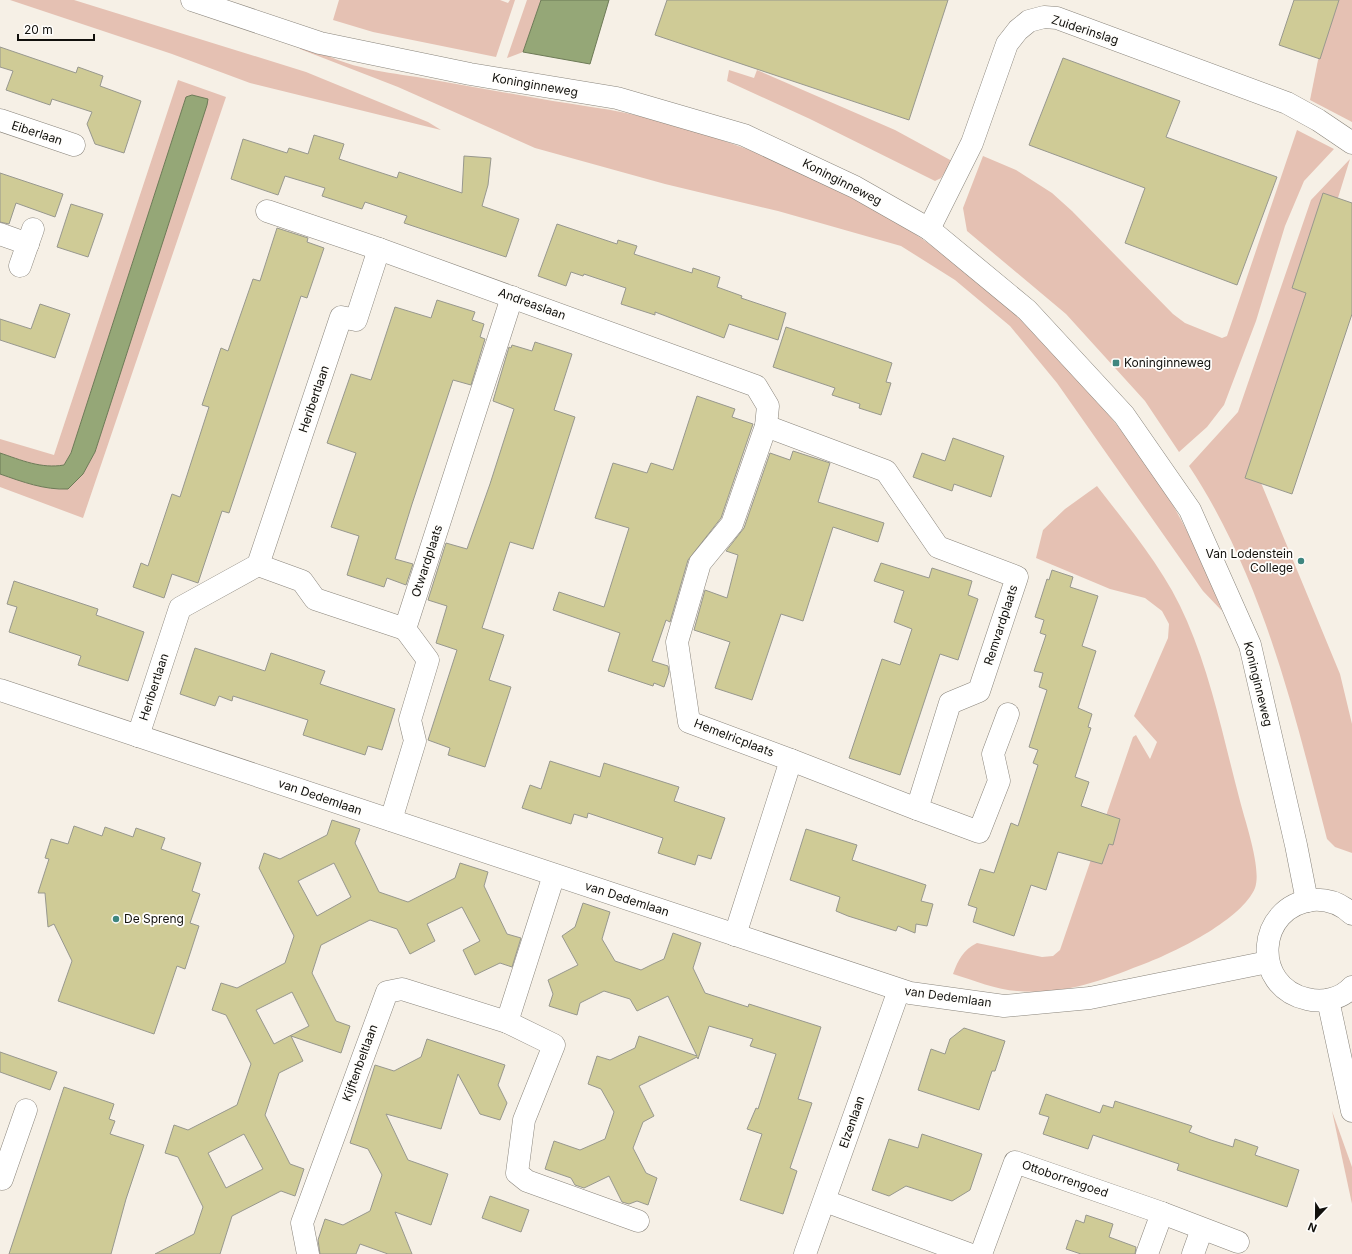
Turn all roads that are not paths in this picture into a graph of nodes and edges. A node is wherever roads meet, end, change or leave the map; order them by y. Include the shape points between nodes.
1 (192, 0) edge
2 (0, 120) edge
3 (1352, 143) edge
4 (74, 145) dead end
5 (267, 211) dead end
6 (929, 229) junction
7 (0, 234) edge
8 (378, 248) junction
9 (20, 266) dead end
10 (512, 297) junction
11 (766, 426) junction
12 (258, 565) junction
13 (405, 629) junction
14 (0, 690) edge
15 (1008, 714) dead end
16 (138, 736) junction
17 (791, 760) junction
18 (917, 809) junction
19 (391, 820) junction
20 (554, 875) junction
21 (1307, 901) junction
22 (1352, 914) edge
23 (735, 935) junction
24 (1268, 962) junction
25 (1352, 987) edge
26 (899, 990) junction
27 (1328, 1000) junction
28 (507, 1022) junction
29 (26, 1110) dead end
30 (1352, 1111) edge
31 (1, 1181) edge
32 (824, 1202) junction
33 (1162, 1213) junction
34 (638, 1222) dead end
35 (1202, 1229) junction
36 (1238, 1242) dead end
37 (308, 1254) edge
38 (805, 1254) edge
39 (969, 1254) edge
40 (981, 1254) edge
41 (1147, 1254) edge
42 (1193, 1254) edge

1 - 6 street, Koninginneweg via 320,43 470,74 616,98 744,135 855,187
2 - 4 street, Eiberlaan
3 - 6 street, Zuiderinslag via 1287,103 1064,21 1044,17 1029,21 1007,44 972,143
5 - 8 street, Andreaslaan
6 - 21 street, Koninginneweg via 1026,310 1124,415 1190,510 1250,645
7 - 9 street via 31,236
8 - 10 street, Andreaslaan
8 - 12 street, Heribertlaan via 356,320 341,317
10 - 11 street, Andreaslaan via 756,386 768,406
10 - 13 street, Otwardplaats
11 - 17 street, Hemelricplaats via 732,524 700,563 677,642 689,722
11 - 18 street, Remvardplaats via 886,471 938,547 1017,577 979,691 950,703
12 - 13 street via 302,581 315,599
12 - 16 street, Heribertlaan via 180,608
13 - 19 street via 428,660 410,720 415,741
14 - 16 street, van Dedemlaan
15 - 18 street via 993,754 999,781 979,832
16 - 19 street, van Dedemlaan
17 - 18 street
17 - 23 street
19 - 20 street, van Dedemlaan
20 - 23 street, van Dedemlaan
20 - 28 street
21 - 22 street via 1330,901
21 - 24 street via 1283,913 1275,923 1269,935
23 - 26 street, van Dedemlaan
24 - 26 street, van Dedemlaan via 1090,998 1004,1006
24 - 27 street via 1276,979 1290,992 1308,1000
25 - 27 street via 1340,996
26 - 32 street, Elzenlaan
27 - 30 street
28 - 34 street, Kijftenbeltlaan via 554,1045 524,1120 517,1172 527,1181
28 - 37 street, Kijftenbeltlaan via 402,989 387,992 302,1223
29 - 31 street
32 - 38 street, Elzenlaan
32 - 39 street
33 - 35 street, Ottoborrengoed
33 - 40 street, Ottoborrengoed via 1015,1162
33 - 41 street
35 - 36 street, Ottoborrengoed
35 - 42 street

